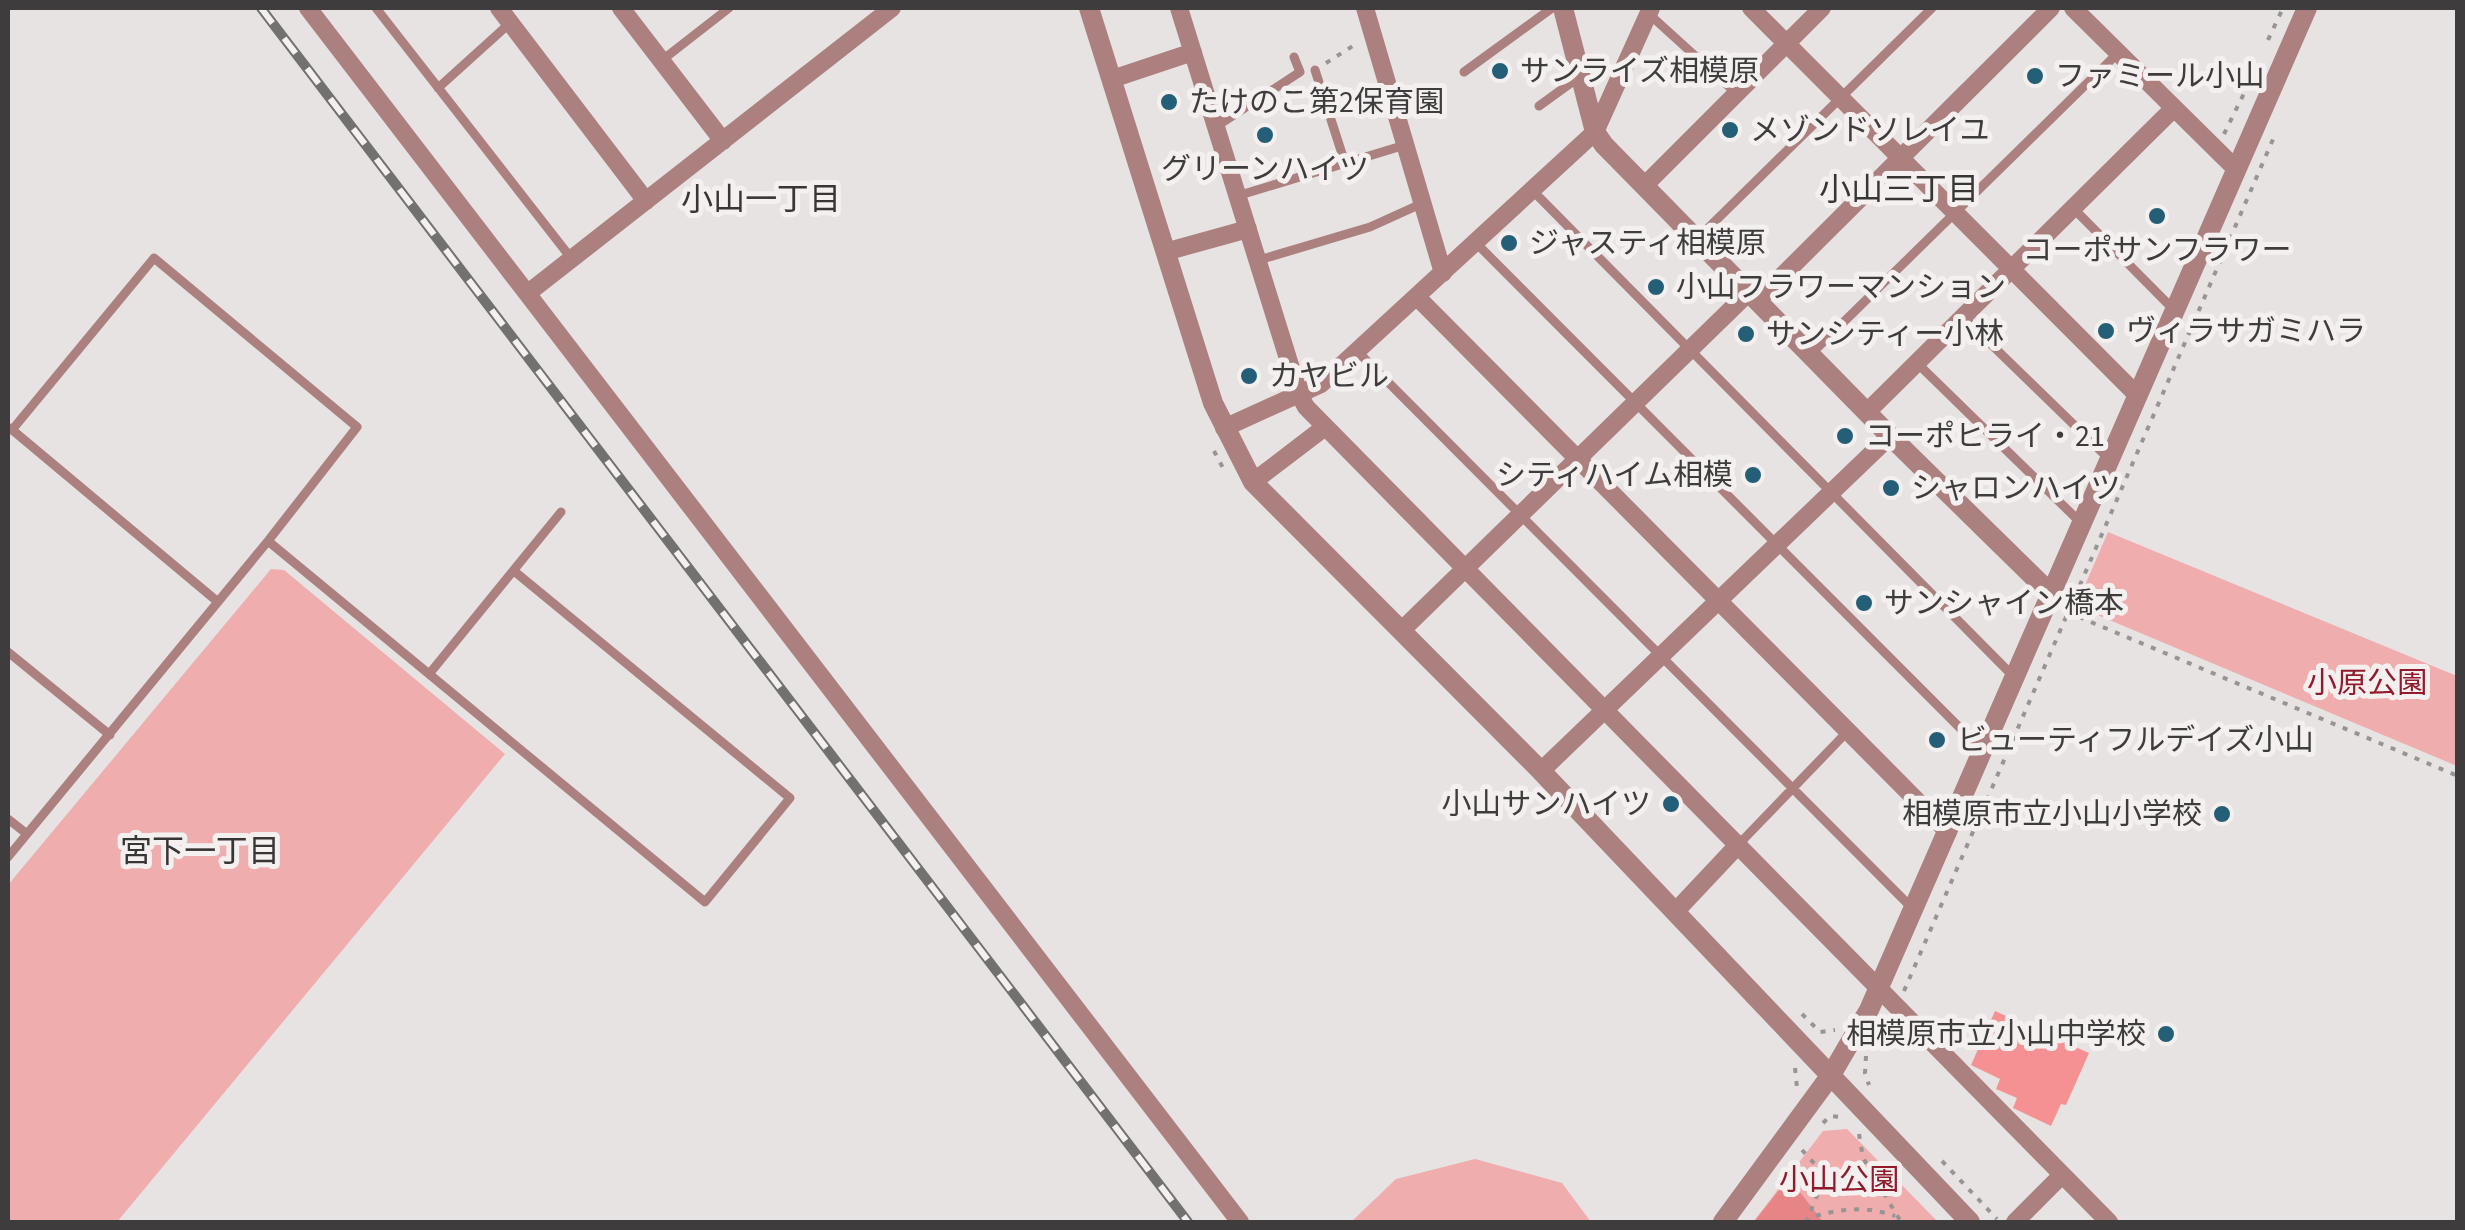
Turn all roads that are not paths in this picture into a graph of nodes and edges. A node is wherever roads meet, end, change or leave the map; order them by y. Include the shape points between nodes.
1 (308, 8) edge
2 (376, 8) edge
3 (526, 8) edge
4 (621, 8) edge
5 (728, 8) edge
6 (892, 8) edge
7 (1090, 8) edge
8 (1180, 8) edge
9 (1365, 8) edge
10 (1552, 8) edge
11 (1563, 8) edge
12 (1751, 8) edge
13 (1822, 8) edge
14 (1932, 8) edge
15 (2051, 8) edge
16 (2073, 8) edge
17 (2306, 8) edge
18 (1650, 10) edge
19 (505, 15) edge
20 (1786, 43) junction
21 (1193, 52) junction
22 (2118, 52) junction
23 (1294, 57) dead end
24 (662, 61) junction
25 (1315, 70) dead end
26 (1464, 72) dead end
27 (1581, 76) junction
28 (1112, 78) junction
29 (438, 88) junction
30 (1736, 93) junction
31 (1842, 98) junction
32 (1539, 106) dead end
33 (2174, 108) junction
34 (1218, 126) junction
35 (1596, 132) junction
36 (722, 141) junction
37 (1405, 145) junction
38 (1900, 158) junction
39 (1345, 163) junction
40 (2236, 169) junction
41 (1644, 186) junction
42 (1532, 190) junction
43 (1238, 196) junction
44 (646, 201) junction
45 (1422, 202) junction
46 (2073, 208) junction
47 (1955, 213) junction
48 (1248, 229) junction
49 (1697, 239) junction
50 (1475, 242) junction
51 (1165, 252) junction
52 (572, 259) junction
53 (1259, 260) junction
54 (2012, 269) junction
55 (1444, 272) junction
56 (528, 293) junction
57 (1754, 296) junction
58 (1417, 297) junction
59 (2175, 310) junction
60 (1963, 317) junction
61 (1690, 349) junction
62 (1358, 352) junction
63 (1810, 355) junction
64 (1917, 363) junction
65 (1300, 394) junction
66 (2138, 396) junction
67 (1635, 403) junction
68 (1867, 412) junction
69 (1325, 427) junction
70 (10, 428) edge
71 (1224, 428) junction
72 (1890, 436) junction
73 (1576, 460) junction
74 (2110, 460) junction
75 (1253, 482) junction
76 (1831, 492) junction
77 (561, 512) dead end
78 (1520, 515) junction
79 (2082, 524) junction
80 (268, 541) junction
81 (1776, 544) junction
82 (1466, 568) junction
83 (514, 571) junction
84 (2052, 595) junction
85 (1718, 601) junction
86 (218, 602) junction
87 (1402, 630) junction
88 (8, 652) edge
89 (1660, 656) junction
90 (430, 673) junction
91 (2015, 678) junction
92 (1606, 708) junction
93 (1848, 732) junction
94 (110, 735) junction
95 (1983, 752) junction
96 (1541, 771) junction
97 (1793, 788) junction
98 (8, 819) edge
99 (1948, 832) junction
100 (26, 834) junction
101 (1739, 844) junction
102 (8, 858) edge
103 (1914, 910) junction
104 (1675, 912) junction
105 (1880, 987) junction
106 (1830, 1075) junction
107 (2062, 1175) junction
108 (1240, 1222) edge
109 (1723, 1222) edge
110 (1970, 1222) edge
111 (2015, 1222) edge
112 (2109, 1222) edge

1 - 56 street
2 - 29 lane
3 - 19 street
4 - 24 street
5 - 24 lane
6 - 36 street
7 - 28 street
8 - 21 street
9 - 37 street
10 - 26 lane
11 - 27 street
12 - 20 street
13 - 20 street
14 - 31 lane
15 - 38 street
16 - 22 street
17 - 40 street
18 - 30 lane
18 - 35 street
19 - 29 lane
19 - 44 street
20 - 30 street
20 - 31 street
21 - 28 street
21 - 34 street
22 - 33 street
22 - 47 lane
23 - 34 lane via 1300,72
24 - 36 street
25 - 39 lane
27 - 32 lane
27 - 35 street
28 - 51 street
29 - 52 lane
30 - 41 street
31 - 38 street
31 - 49 lane
33 - 40 street
33 - 46 street
34 - 43 street
35 - 41 street
35 - 42 street
36 - 44 street
37 - 39 lane
37 - 45 street
38 - 47 street
38 - 57 street
39 - 43 lane
40 - 59 street
41 - 49 street
42 - 50 street
42 - 61 lane
43 - 48 street
44 - 52 street
45 - 53 lane via 1370,227
45 - 55 street
46 - 54 street
46 - 59 lane
47 - 54 street
47 - 63 lane
48 - 51 street
48 - 53 street
49 - 57 street
50 - 55 street
50 - 67 lane
51 - 71 street
52 - 56 street
53 - 65 street
54 - 60 street
54 - 66 street
55 - 58 street
56 - 108 street
57 - 61 street
57 - 63 street
58 - 62 street
58 - 73 street
59 - 66 street
60 - 64 street
60 - 74 lane
61 - 67 street
61 - 76 lane
62 - 65 street
62 - 78 lane
63 - 68 street
64 - 68 street
64 - 79 lane
65 - 69 street
65 - 71 street
66 - 74 street
67 - 73 street
67 - 81 lane
68 - 72 street
69 - 75 street
69 - 82 street
70 - 80 lane via 154,258 357,427
70 - 86 lane
71 - 75 street
72 - 76 street
72 - 84 street
73 - 78 street
73 - 85 street
74 - 79 street
75 - 87 street
76 - 81 street
76 - 91 lane
77 - 83 lane
78 - 82 street
78 - 89 lane
79 - 84 street
80 - 86 lane
80 - 90 lane
81 - 85 street
81 - 95 lane
82 - 87 street
82 - 92 street
83 - 90 lane
83 - 90 lane via 790,798 705,902
84 - 91 street
85 - 89 street
85 - 93 street
86 - 94 lane
87 - 96 street
88 - 94 lane
89 - 92 street
89 - 97 lane
91 - 95 street
92 - 96 street
92 - 101 street
93 - 97 lane
93 - 99 street
94 - 100 lane
95 - 99 street
96 - 104 street
97 - 101 lane
97 - 103 lane
98 - 100 lane
99 - 103 street
100 - 102 lane
101 - 104 street
101 - 105 street
103 - 105 street
104 - 106 street
105 - 106 street
105 - 107 street
106 - 109 street
106 - 110 street
107 - 111 street
107 - 112 street

